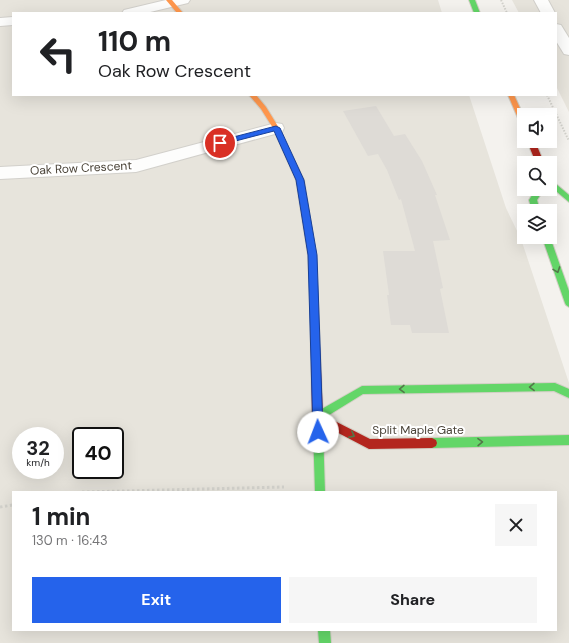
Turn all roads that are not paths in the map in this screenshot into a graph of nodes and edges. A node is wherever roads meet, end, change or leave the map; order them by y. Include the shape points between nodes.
1 (472, 0) edge
2 (541, 0) edge
3 (176, 4) edge
4 (134, 12) edge
5 (477, 12) edge
6 (547, 12) edge
7 (12, 21) edge
8 (0, 22) edge
9 (557, 30) edge
10 (569, 51) edge
11 (253, 96) edge
12 (511, 96) edge
13 (517, 109) edge
14 (276, 128) junction
15 (0, 172) edge
16 (557, 188) edge
17 (569, 199) edge
18 (548, 244) edge
19 (569, 303) edge
20 (569, 394) edge
21 (318, 417) junction
22 (569, 440) edge
23 (320, 491) edge
24 (324, 631) edge
25 (325, 643) edge

1 - 5 street
2 - 6 street
3 - 4 street
7 - 8 street
9 - 10 street
11 - 14 street
12 - 13 street
14 - 15 street, Oak Row Crescent via 136,166
14 - 21 street via 300,180 312,255
16 - 17 street
18 -> 19 street
20 -> 21 street via 554,387 362,390
21 -> 22 street, Split Maple Gate via 369,444
21 - 23 street
24 - 25 street

